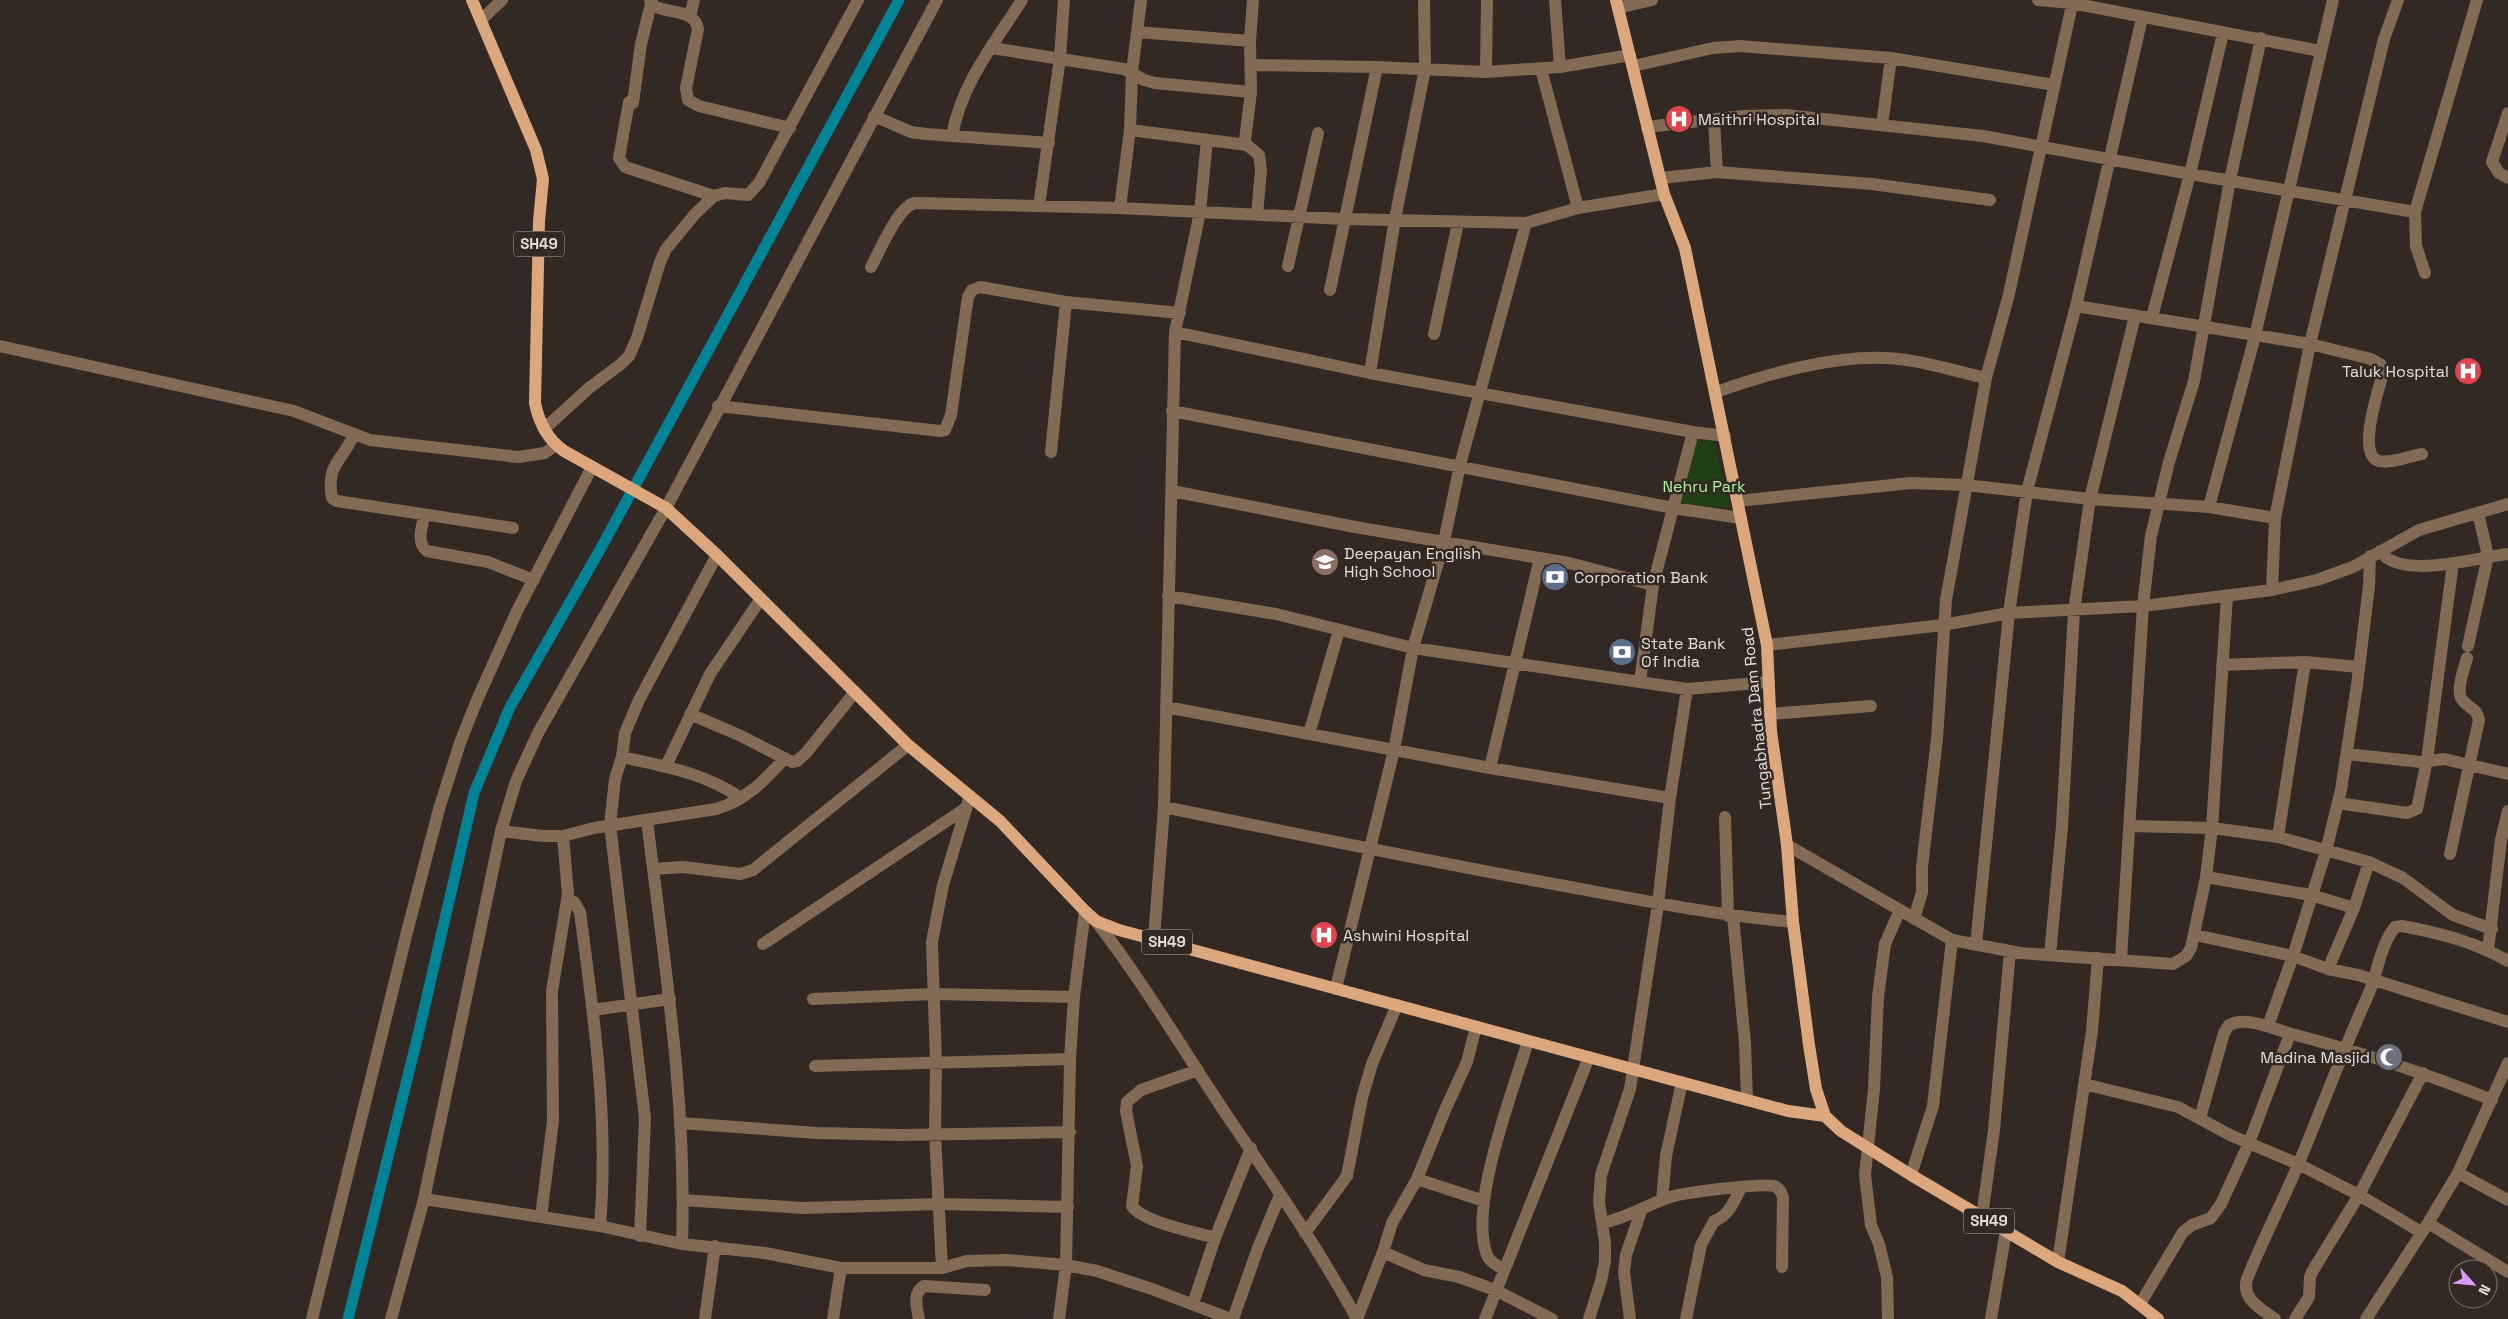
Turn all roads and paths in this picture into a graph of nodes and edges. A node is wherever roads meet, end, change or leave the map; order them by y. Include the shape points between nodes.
1 (472, 0) edge
2 (502, 0) edge
3 (694, 0) edge
4 (858, 0) edge
5 (937, 0) edge
6 (1022, 0) edge
7 (1064, 0) edge
8 (1141, 0) edge
9 (1253, 0) edge
10 (1424, 0) edge
11 (1486, 0) edge
12 (1555, 0) edge
13 (1652, 0) edge
14 (2038, 0) edge
15 (2333, 0) edge
16 (2398, 0) edge
17 (2477, 0) edge
18 (651, 2) edge
19 (2072, 2) edge
20 (1617, 4) edge
21 (690, 16) junction
22 (2142, 18) junction
23 (482, 19) junction
24 (1138, 32) junction
25 (2224, 33) junction
26 (2260, 38) junction
27 (1250, 42) junction
28 (992, 48) junction
29 (2320, 51) junction
30 (1060, 58) junction
31 (1891, 58) junction
32 (1631, 60) junction
33 (1251, 65) junction
34 (1560, 66) junction
35 (1377, 67) junction
36 (1425, 69) junction
37 (1541, 69) junction
38 (1132, 72) junction
39 (1486, 72) junction
40 (2054, 85) junction
41 (1252, 92) junction
42 (2508, 113) edge
43 (874, 116) junction
44 (1714, 120) junction
45 (1882, 125) junction
46 (1647, 127) junction
47 (790, 128) junction
48 (1130, 130) junction
49 (1318, 133) dead end
50 (952, 136) junction
51 (1208, 140) junction
52 (1049, 142) junction
53 (1247, 145) junction
54 (2040, 146) junction
55 (2108, 158) junction
56 (1717, 172) junction
57 (2190, 174) junction
58 (1661, 178) junction
59 (2508, 178) edge
60 (2230, 180) junction
61 (2288, 190) junction
62 (1664, 194) junction
63 (714, 196) junction
64 (1990, 200) dead end
65 (2345, 201) junction
66 (1039, 206) junction
67 (1120, 208) junction
68 (1578, 208) junction
69 (1200, 212) junction
70 (2415, 212) junction
71 (1257, 215) junction
72 (1298, 216) junction
73 (1395, 218) junction
74 (1344, 219) junction
75 (1458, 223) junction
76 (1526, 223) junction
77 (1288, 266) dead end
78 (871, 267) dead end
79 (2425, 273) dead end
80 (1330, 290) dead end
81 (1066, 302) junction
82 (2076, 306) junction
83 (1180, 313) junction
84 (2135, 316) junction
85 (2152, 317) junction
86 (2203, 327) junction
87 (1175, 332) junction
88 (1434, 334) dead end
89 (2255, 336) junction
90 (2310, 344) junction
91 (0, 346) edge
92 (1370, 373) junction
93 (1986, 378) junction
94 (1716, 392) junction
95 (1480, 393) junction
96 (718, 406) junction
97 (1172, 411) junction
98 (544, 429) junction
99 (1693, 432) junction
100 (354, 435) junction
101 (1725, 436) junction
102 (556, 445) junction
103 (1051, 452) dead end
104 (2422, 454) dead end
105 (1460, 466) junction
106 (596, 469) junction
107 (1966, 485) junction
108 (1172, 491) junction
109 (2027, 492) junction
110 (2090, 500) junction
111 (1738, 501) junction
112 (2161, 503) junction
113 (2508, 504) edge
114 (662, 505) junction
115 (2209, 507) junction
116 (1673, 508) junction
117 (2478, 513) junction
118 (424, 516) junction
119 (1741, 518) junction
120 (2275, 518) junction
121 (514, 528) dead end
122 (1444, 542) junction
123 (2375, 553) junction
124 (2508, 554) edge
125 (717, 556) junction
126 (2488, 556) junction
127 (1540, 558) junction
128 (2453, 563) junction
129 (534, 580) junction
130 (1653, 585) junction
131 (2272, 590) junction
132 (1168, 596) junction
133 (2227, 596) junction
134 (760, 600) junction
135 (2143, 606) junction
136 (2074, 611) junction
137 (2009, 613) junction
138 (1943, 625) junction
139 (1339, 630) junction
140 (1767, 645) junction
141 (1413, 648) junction
142 (2305, 662) junction
143 (1515, 663) junction
144 (2222, 665) junction
145 (2359, 667) junction
146 (1640, 682) junction
147 (1769, 682) junction
148 (1687, 689) junction
149 (855, 692) junction
150 (1871, 706) dead end
151 (1166, 707) junction
152 (690, 714) junction
153 (1770, 714) junction
154 (1309, 734) junction
155 (908, 745) junction
156 (1394, 750) junction
157 (2347, 754) junction
158 (622, 757) junction
159 (785, 758) junction
160 (2427, 760) junction
161 (2470, 765) junction
162 (666, 766) junction
163 (1490, 768) junction
164 (2508, 774) edge
165 (741, 798) junction
166 (1670, 798) junction
167 (968, 802) junction
168 (2338, 803) junction
169 (1164, 807) junction
170 (2508, 811) edge
171 (1726, 817) dead end
172 (646, 820) junction
173 (610, 825) junction
174 (2131, 826) junction
175 (2212, 828) junction
176 (501, 831) junction
177 (563, 836) junction
178 (2278, 837) junction
179 (1787, 845) junction
180 (1371, 850) junction
181 (2326, 851) junction
182 (2450, 854) dead end
183 (2369, 862) junction
184 (653, 869) junction
185 (2206, 877) junction
186 (2311, 895) junction
187 (568, 901) junction
188 (1658, 904) junction
189 (2354, 908) junction
190 (1900, 910) junction
191 (1085, 911) junction
192 (1730, 916) junction
193 (1914, 919) junction
194 (1096, 921) junction
195 (1793, 922) junction
196 (2492, 929) junction
197 (2195, 935) junction
198 (1154, 939) junction
199 (1952, 940) junction
200 (763, 944) dead end
201 (1976, 945) junction
202 (2488, 950) junction
203 (2010, 952) junction
204 (2050, 954) junction
205 (2293, 956) junction
206 (2098, 958) junction
207 (2121, 960) junction
208 (2508, 962) edge
209 (2328, 969) junction
210 (2374, 982) junction
211 (1336, 988) junction
212 (933, 994) junction
213 (1074, 997) junction
214 (670, 999) junction
215 (813, 999) dead end
216 (631, 1004) junction
217 (1397, 1005) junction
218 (592, 1010) junction
219 (2508, 1022) edge
220 (2268, 1026) junction
221 (1476, 1027) junction
222 (2290, 1034) junction
223 (1528, 1041) junction
224 (2344, 1048) junction
225 (1590, 1057) junction
226 (1070, 1059) junction
227 (936, 1062) junction
228 (2508, 1063) edge
229 (815, 1066) dead end
230 (1633, 1069) junction
231 (1198, 1070) junction
232 (2423, 1073) junction
233 (1682, 1082) junction
234 (2084, 1084) junction
235 (1747, 1100) junction
236 (2492, 1100) junction
237 (1825, 1116) junction
238 (2200, 1118) junction
239 (681, 1123) junction
240 (1070, 1132) junction
241 (935, 1134) junction
242 (2249, 1143) junction
243 (1250, 1148) junction
244 (1868, 1148) junction
245 (2298, 1164) junction
246 (2458, 1173) junction
247 (1911, 1175) junction
248 (1417, 1179) junction
249 (1741, 1188) junction
250 (1280, 1195) junction
251 (2358, 1195) junction
252 (424, 1198) junction
253 (683, 1200) junction
254 (1662, 1200) junction
255 (2508, 1200) edge
256 (1484, 1201) junction
257 (940, 1204) junction
258 (1068, 1206) junction
259 (1641, 1211) junction
260 (1982, 1216) junction
261 (541, 1217) junction
262 (1602, 1223) junction
263 (600, 1226) junction
264 (2425, 1228) junction
265 (2006, 1231) junction
266 (1305, 1233) junction
267 (640, 1236) junction
268 (1215, 1238) junction
269 (682, 1244) junction
270 (715, 1246) junction
271 (1383, 1252) junction
272 (2058, 1262) junction
273 (1066, 1265) junction
274 (1782, 1267) dead end
275 (841, 1268) junction
276 (942, 1268) junction
277 (1504, 1269) junction
278 (2508, 1272) edge
279 (985, 1290) dead end
280 (1495, 1290) junction
281 (1193, 1304) junction
282 (2140, 1304) junction
283 (312, 1319) edge
284 (391, 1319) edge
285 (705, 1319) edge
286 (833, 1319) edge
287 (919, 1319) edge
288 (1059, 1319) edge
289 (1232, 1319) edge
290 (1357, 1319) edge
291 (1485, 1319) edge
292 (1552, 1319) edge
293 (1589, 1319) edge
294 (1630, 1319) edge
295 (1686, 1319) edge
296 (1888, 1319) edge
297 (1991, 1319) edge
298 (2158, 1319) edge
299 (2275, 1319) edge
300 (2295, 1319) edge
301 (2366, 1319) edge

1 - 23 main road, SH49
2 - 23 street
3 - 21 street
4 - 47 street
5 - 43 street
6 - 28 street
7 - 30 street
8 - 24 street
9 - 27 street
10 - 36 street
11 - 39 street
12 - 34 street
13 - 20 street
14 - 19 street
15 - 29 street
16 - 65 street via 2384,39
17 - 70 street
18 - 21 street via 659,9
18 - 63 street via 619,158 625,167
19 - 22 street
19 - 40 street
20 - 32 main road, Tungabhadra Dam Road
21 - 47 street via 695,18 698,29 686,88 688,100 699,106
22 - 25 street
22 - 55 street
23 - 98 main road, SH49 via 536,150 543,179 535,403
24 - 27 street
24 - 38 street
25 - 26 street
25 - 57 street
26 - 29 street
26 - 60 street
27 - 33 street
28 - 30 street
28 - 50 street via 965,89
29 - 61 street
30 - 38 street
30 - 52 street
31 - 32 street via 1740,46
31 - 40 street
31 - 45 street
32 - 34 street
32 - 46 main road, Tungabhadra Dam Road
33 - 35 street
33 - 41 street
34 - 37 street
35 - 36 street
35 - 74 street
36 - 39 street
36 - 73 street
37 - 39 street
37 - 68 street
38 - 41 street via 1155,83
38 - 48 street
40 - 54 street
41 - 53 street via 1245,136
42 - 59 street via 2492,162 2499,173
43 - 50 street via 911,132
43 - 96 street
44 - 45 street via 1786,115
44 - 46 street
44 - 56 street
45 - 54 street
46 - 58 main road, Tungabhadra Dam Road
47 - 63 street via 754,190 748,195 725,193
48 - 51 street
48 - 67 street
49 - 72 street
50 - 52 street
51 - 53 street
51 - 69 street
52 - 66 street
53 - 71 street via 1259,155
54 - 55 street
54 - 93 street via 2009,294
55 - 57 street
55 - 82 street
56 - 58 street
56 - 64 street via 1872,184
57 - 60 street
57 - 85 street
58 - 62 main road, Tungabhadra Dam Road
60 - 61 street
60 - 86 street
61 - 65 street
61 - 89 street
62 - 68 street
62 - 94 main road, Tungabhadra Dam Road via 1685,248
63 - 98 street via 666,249 629,356
65 - 70 street
65 - 90 street
66 - 67 street
66 - 78 street via 910,204 901,213
67 - 69 street
68 - 76 street
69 - 71 street
69 - 83 street
70 - 79 street via 2416,246
71 - 72 street
72 - 74 street
72 - 77 street
73 - 74 street
73 - 75 street
73 - 92 street
74 - 80 street
75 - 76 street
75 - 88 street
76 - 95 street
81 - 83 street
81 - 96 street via 980,287 972,290 968,298 951,415 945,430 940,432
81 - 103 street
82 - 84 street
82 - 109 street
83 - 87 street
84 - 85 street
84 - 110 street
85 - 86 street
86 - 89 street
86 - 112 street via 2194,381 2169,462
87 - 92 street
87 - 97 street
89 - 90 street
89 - 115 street
90 - 104 street via 2371,359 2381,365 2384,372 2368,442 2373,458 2386,462
90 - 120 street
91 - 100 street via 294,411
92 - 95 street
93 - 94 street via 1921,363 1876,358 1765,375
93 - 107 street
94 - 101 main road, Tungabhadra Dam Road
95 - 99 street
95 - 105 street
96 - 114 street
97 - 105 street
97 - 108 street
98 - 102 main road, SH49
99 - 101 street
99 - 116 street
100 - 102 street via 370,440 518,457 545,453
100 - 118 street via 347,450 333,466 332,498
101 - 111 main road, Tungabhadra Dam Road
102 - 106 main road, SH49
105 - 116 street
105 - 122 street
106 - 114 main road, SH49
106 - 129 street
107 - 109 street
107 - 111 street via 1911,483
107 - 138 street
108 - 122 street
108 - 132 street
109 - 110 street
109 - 137 street
110 - 112 street
110 - 136 street
111 - 119 main road, Tungabhadra Dam Road
112 - 115 street
112 - 135 street via 2151,536
113 - 117 street
114 - 125 main road, SH49
114 - 176 street via 538,732 516,780
115 - 120 street
116 - 119 street
116 - 130 street
117 - 123 street via 2419,530
117 - 126 street
118 - 121 street
118 - 129 street via 420,541 426,551 488,562
119 - 140 main road, Tungabhadra Dam Road
120 - 131 street
122 - 127 street
122 - 141 street
123 - 128 street via 2395,563
123 - 131 street via 2353,567 2317,580
123 - 145 street
124 - 126 street
125 - 134 main road, SH49
125 - 158 street via 639,700 625,733
126 - 128 street
126 - 161 street via 2460,694 2463,702 2475,710 2479,720
127 - 130 street
127 - 143 street
128 - 160 street
129 - 283 street via 477,700 442,802
130 - 146 street
131 - 133 street
132 - 139 street via 1276,614
132 - 151 street
133 - 135 street
133 - 144 street
134 - 149 main road, SH49
134 - 152 street via 710,674
135 - 136 street
135 - 174 street
136 - 137 street
136 - 204 street via 2062,826
137 - 138 street
137 - 201 street
138 - 140 street
138 - 193 street via 1937,739 1922,892
139 - 141 street
139 - 154 street
140 - 147 main road, Tungabhadra Dam Road
141 - 143 street
141 - 156 street
142 - 144 street
142 - 145 street
142 - 178 street
143 - 146 street
143 - 163 street
144 - 175 street
145 - 157 street
146 - 148 street
147 - 148 street
147 - 153 main road, Tungabhadra Dam Road
148 - 166 street
149 - 155 main road, SH49
149 - 159 street via 801,759 792,762
150 - 153 street
151 - 154 street
151 - 169 street
152 - 159 street via 740,734
152 - 162 street
153 - 179 main road, Tungabhadra Dam Road
154 - 156 street
155 - 167 main road, SH49
155 - 184 street via 753,870 740,874 683,867
156 - 163 street
156 - 180 street
157 - 160 street via 2420,762
157 - 168 street
158 - 162 street
158 - 173 street via 615,779
159 - 165 street
160 - 161 street via 2444,759
160 - 168 street via 2418,805 2411,812
161 - 164 street
161 - 182 street
162 - 165 street via 711,780
163 - 166 street
165 - 172 street via 729,806
166 - 188 street
167 - 191 main road, SH49 via 1000,821
167 - 200 street
167 - 212 street via 936,913 932,942
168 - 181 street
169 - 180 street
169 - 198 street
170 - 196 street via 2501,840
171 - 192 street
172 - 173 street
172 - 184 street
173 - 177 street
173 - 216 street
174 - 175 street
174 - 207 street
175 - 178 street
175 - 185 street
176 - 177 street
176 - 252 street
177 - 187 street
178 - 181 street
179 - 190 street
179 - 195 main road, Tungabhadra Dam Road
180 - 188 street
180 - 211 street
181 - 183 street
181 - 186 street
183 - 189 street
183 - 196 street via 2403,878 2453,915
184 - 214 street
185 - 186 street
185 - 197 street
186 - 189 street
186 - 205 street
187 - 218 street via 577,905 580,912
187 - 261 street via 552,991 553,1121
188 - 192 street
188 - 230 street
189 - 209 street
190 - 193 street
190 - 244 street via 1885,944 1878,996
191 - 194 main road, SH49
191 - 213 street
192 - 195 street
192 - 235 street via 1745,1043
193 - 199 street
194 - 198 main road, SH49
194 - 231 street via 1128,962
195 - 237 main road, Tungabhadra Dam Road via 1816,1089
196 - 202 street
197 - 205 street
197 - 207 street via 2186,956 2172,964
198 - 211 main road, SH49
199 - 201 street
199 - 247 street via 1933,1106
201 - 203 street
202 - 208 street
202 - 210 street via 2450,936 2394,927 2386,940
203 - 204 street
203 - 260 street via 1994,1130
204 - 206 street
205 - 209 street
205 - 220 street
206 - 207 street
206 - 234 street
209 - 210 street
210 - 219 street
210 - 224 street
211 - 217 main road, SH49
212 - 213 street
212 - 215 street
212 - 227 street
213 - 226 street
214 - 216 street
214 - 239 street
216 - 218 street
216 - 267 street via 645,1118
217 - 221 main road, SH49
217 - 266 street via 1372,1064 1362,1098 1347,1176
218 - 263 street via 601,1080 604,1153
220 - 222 street
220 - 238 street via 2240,1022 2229,1025
221 - 223 main road, SH49
221 - 248 street via 1467,1062
222 - 224 street
222 - 242 street
223 - 225 main road, SH49
223 - 256 street via 1494,1152
224 - 232 street
224 - 245 street
225 - 230 main road, SH49
225 - 277 street
226 - 227 street
226 - 240 street
227 - 229 street
227 - 241 street
228 - 236 street
230 - 233 main road, SH49
230 - 262 street via 1630,1088 1601,1175 1599,1202
231 - 243 street
231 - 268 street via 1141,1090 1128,1102 1126,1111 1137,1166 1132,1206 1150,1218
232 - 236 street
232 - 251 street
233 - 235 main road, SH49
233 - 254 street via 1666,1156
234 - 238 street via 2162,1102
234 - 272 street
235 - 237 main road, SH49 via 1788,1111
236 - 246 street
237 - 244 main road, SH49
238 - 242 street
239 - 241 street via 817,1133
239 - 253 street
240 - 241 street
240 - 258 street
241 - 257 street
242 - 245 street
242 - 282 street via 2216,1212 2211,1218 2183,1232
243 - 250 street
243 - 268 street
244 - 247 main road, SH49
244 - 296 street via 1867,1199 1871,1225 1887,1277
245 - 251 street
245 - 299 street via 2243,1292
246 - 255 street
246 - 264 street
247 - 260 main road, SH49
248 - 256 street
248 - 271 street via 1392,1222
249 - 254 street
249 - 274 street via 1768,1185 1781,1191
249 - 295 street via 1732,1206 1714,1221 1703,1241
250 - 266 street
250 - 289 street
251 - 264 street
251 - 300 street via 2310,1277 2309,1298
252 - 261 street
252 - 284 street
253 - 257 street via 802,1208
253 - 269 street
254 - 259 street
256 - 277 street via 1487,1255
257 - 258 street
257 - 276 street
258 - 273 street
259 - 262 street
259 - 294 street via 1626,1255 1624,1272
260 - 265 main road, SH49
261 - 263 street
262 - 293 street via 1605,1261
263 - 267 street
264 - 278 street
264 - 301 street
265 - 272 main road, SH49
265 - 297 street
266 - 290 street
267 - 269 street
268 - 281 street
269 - 270 street
270 - 275 street
270 - 285 street
271 - 280 street via 1424,1270 1459,1277
271 - 290 street
272 - 282 main road, SH49 via 2122,1291
273 - 276 street via 1006,1260 967,1261
273 - 281 street via 1097,1271
273 - 288 street
275 - 276 street
275 - 286 street
277 - 280 street
279 - 287 street via 924,1286 916,1298
280 - 291 street
280 - 292 street
281 - 289 street
282 - 298 main road, SH49

